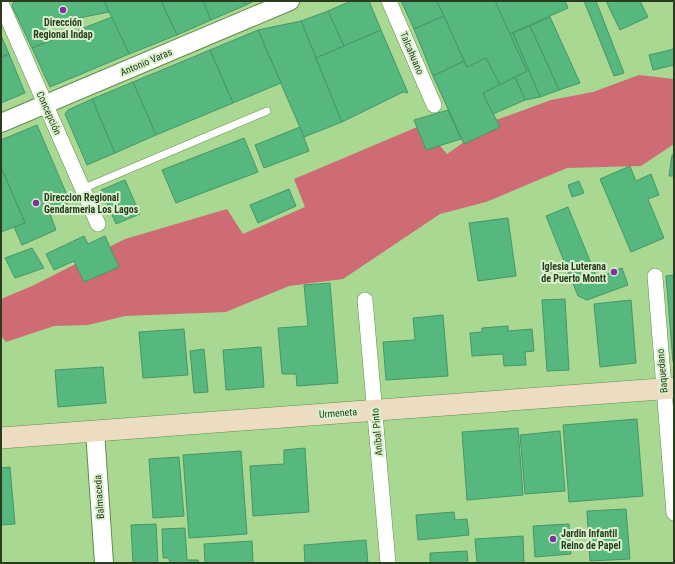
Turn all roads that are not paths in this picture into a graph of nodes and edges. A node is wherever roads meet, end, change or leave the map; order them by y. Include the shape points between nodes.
1 (290, 1) edge
2 (389, 1) edge
3 (1, 3) edge
4 (46, 105) junction
5 (434, 105) dead end
6 (268, 111) dead end
7 (1, 123) edge
8 (82, 189) junction
9 (98, 224) dead end
10 (655, 276) dead end
11 (365, 300) dead end
12 (669, 388) edge
13 (375, 410) junction
14 (95, 431) junction
15 (1, 438) edge
16 (674, 513) edge
17 (104, 563) edge
18 (388, 563) edge

1 - 4 street, Antonio Varas
2 - 5 street, Talcahuano
3 - 4 street, Concepción
4 - 7 street, Antonio Varas
4 - 8 street, Concepción
6 - 8 lane
8 - 9 street, Concepción
10 - 12 street, Baquedano
11 - 13 street, Aníbal Pinto
12 - 13 main road, Urmeneta
12 - 16 street, Baquedano
13 - 14 main road, Urmeneta
13 - 18 street, Aníbal Pinto
14 - 15 main road, Urmeneta
14 - 17 street, Balmaceda

